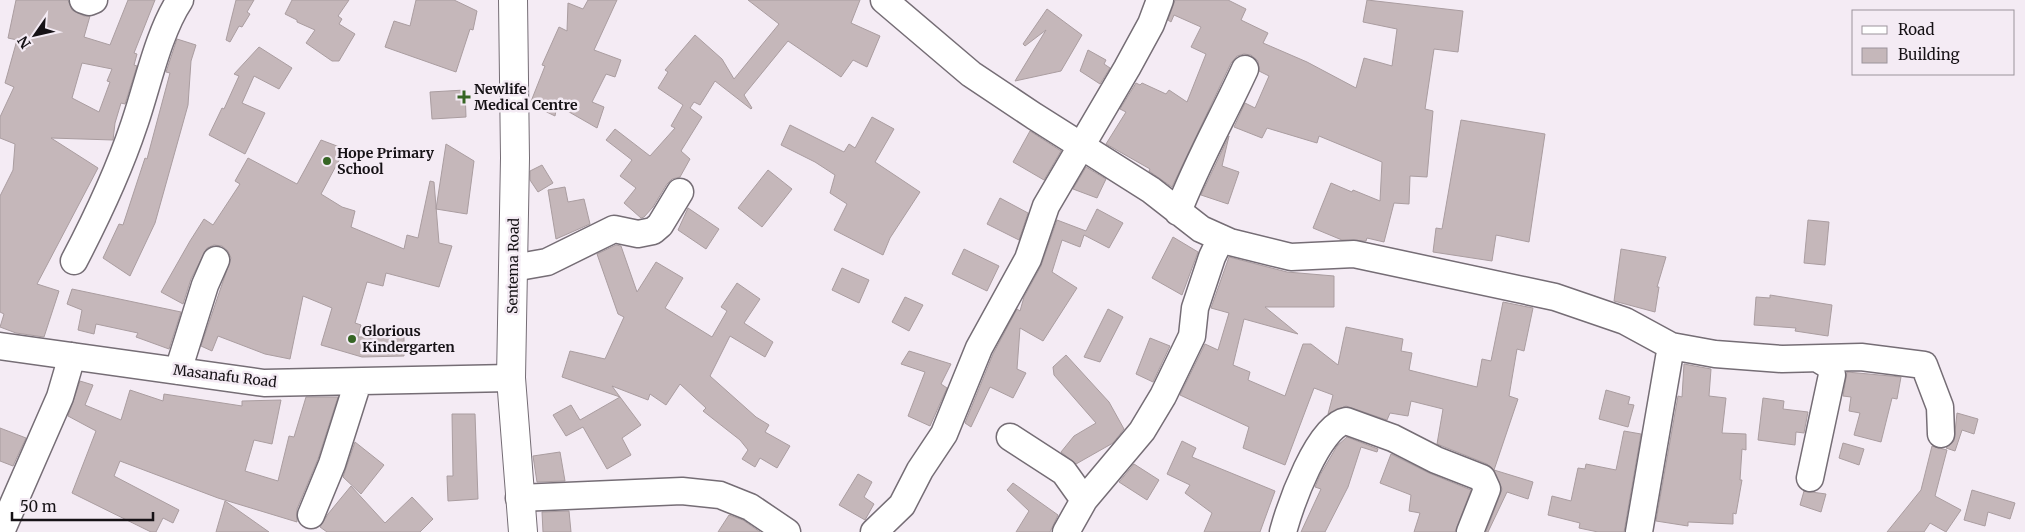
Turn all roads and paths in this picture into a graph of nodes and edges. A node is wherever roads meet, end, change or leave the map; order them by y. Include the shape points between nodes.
1 (83, 0) edge
2 (94, 0) edge
3 (180, 0) edge
4 (513, 0) edge
5 (884, 0) edge
6 (1160, 0) edge
7 (1245, 69) dead end
8 (1082, 146) junction
9 (680, 192) dead end
10 (1178, 212) junction
11 (1221, 238) junction
12 (216, 260) dead end
13 (74, 261) dead end
14 (513, 268) junction
15 (0, 346) edge
16 (1671, 346) junction
17 (72, 356) junction
18 (1820, 360) junction
19 (178, 371) junction
20 (511, 378) junction
21 (358, 382) junction
22 (1941, 434) dead end
23 (1010, 437) dead end
24 (1810, 478) dead end
25 (519, 498) junction
26 (1084, 500) junction
27 (311, 515) dead end
28 (1, 532) edge
29 (523, 532) edge
30 (787, 532) edge
31 (874, 532) edge
32 (1066, 532) edge
33 (1283, 532) edge
34 (1470, 532) edge
35 (1639, 532) edge

1 - 2 street
3 - 13 street via 165,31 133,128 100,212
4 - 14 main road, Sentema Road
5 - 8 street via 971,74
6 - 8 street via 1146,33
7 - 10 street via 1198,162
8 - 10 street via 1151,190
8 - 31 street via 1046,206 1028,259 979,348 944,434 902,505
9 - 14 street via 653,231 638,234 614,229 547,262
10 - 11 street via 1201,229
11 - 16 street via 1291,256 1354,254 1555,297 1625,321
11 - 26 street via 1195,308 1192,336 1163,396 1142,431
12 - 19 street
14 - 20 main road, Sentema Road
15 - 17 street, Masanafu Road
16 - 18 street via 1748,358
16 - 35 street
17 - 19 street, Masanafu Road
17 - 28 street via 60,396
18 - 22 street via 1861,357 1924,365 1940,407
18 - 24 street via 1830,366 1832,375
19 - 21 street, Masanafu Road via 264,383
20 - 21 street, Masanafu Road
20 - 25 main road, Sentema Road
21 - 27 street via 332,464
23 - 26 street via 1064,472
25 - 29 main road, Sentema Road
25 - 30 street via 682,491 720,495 750,507
26 - 32 street
33 - 34 street via 1303,475 1334,427 1346,421 1482,478 1487,489

